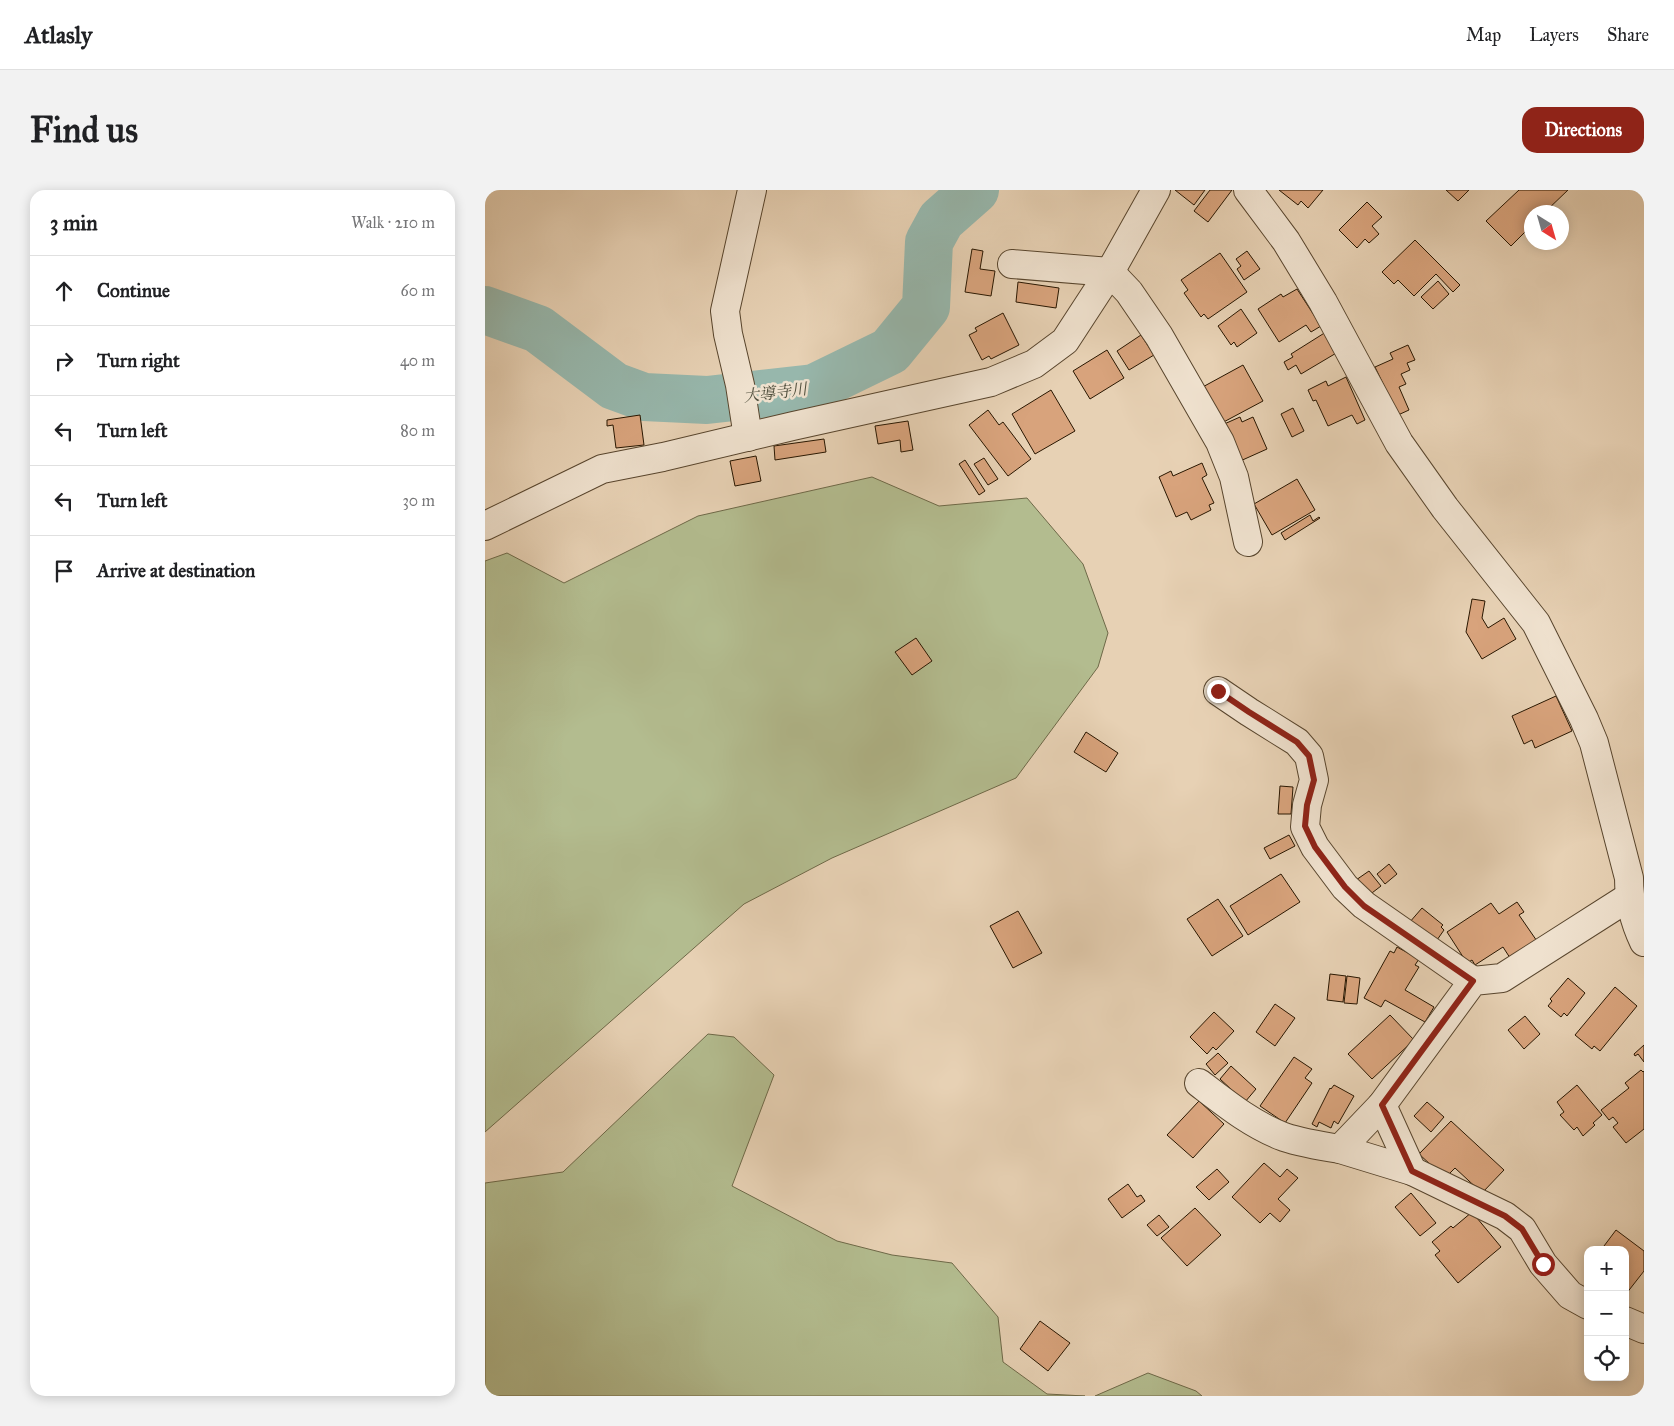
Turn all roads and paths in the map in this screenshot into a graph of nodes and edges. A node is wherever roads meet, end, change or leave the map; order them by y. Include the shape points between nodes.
1 (752, 190) edge
2 (1156, 190) edge
3 (1248, 190) edge
4 (1012, 264) dead end
5 (1110, 272) junction
6 (747, 429) junction
7 (485, 526) edge
8 (1249, 542) dead end
9 (1218, 691) dead end
10 (1629, 897) junction
11 (1644, 942) edge
12 (1473, 981) junction
13 (1199, 1083) dead end
14 (1382, 1105) junction
15 (1340, 1149) junction
16 (1412, 1171) junction
17 (1584, 1303) edge
18 (1629, 1323) edge
19 (1644, 1329) edge

1 - 6 street via 725,311
2 - 5 street
3 - 10 street via 1286,241 1323,302 1399,443 1535,623 1594,744 1629,878
4 - 5 street
5 - 6 street via 1065,341 1034,364 991,382
5 - 8 street via 1129,292 1159,336 1220,442 1234,477
6 - 7 street via 663,457 602,469
9 - 12 street via 1297,742 1309,756 1314,780 1305,826 1315,847 1345,887 1364,906
10 - 11 street via 1635,923
10 - 12 street via 1502,978
12 - 14 street
13 - 15 street via 1261,1126 1304,1143
14 - 15 street
14 - 16 street
15 - 16 street
16 - 17 street via 1505,1216 1522,1229 1543,1264 1570,1295
18 - 19 street

